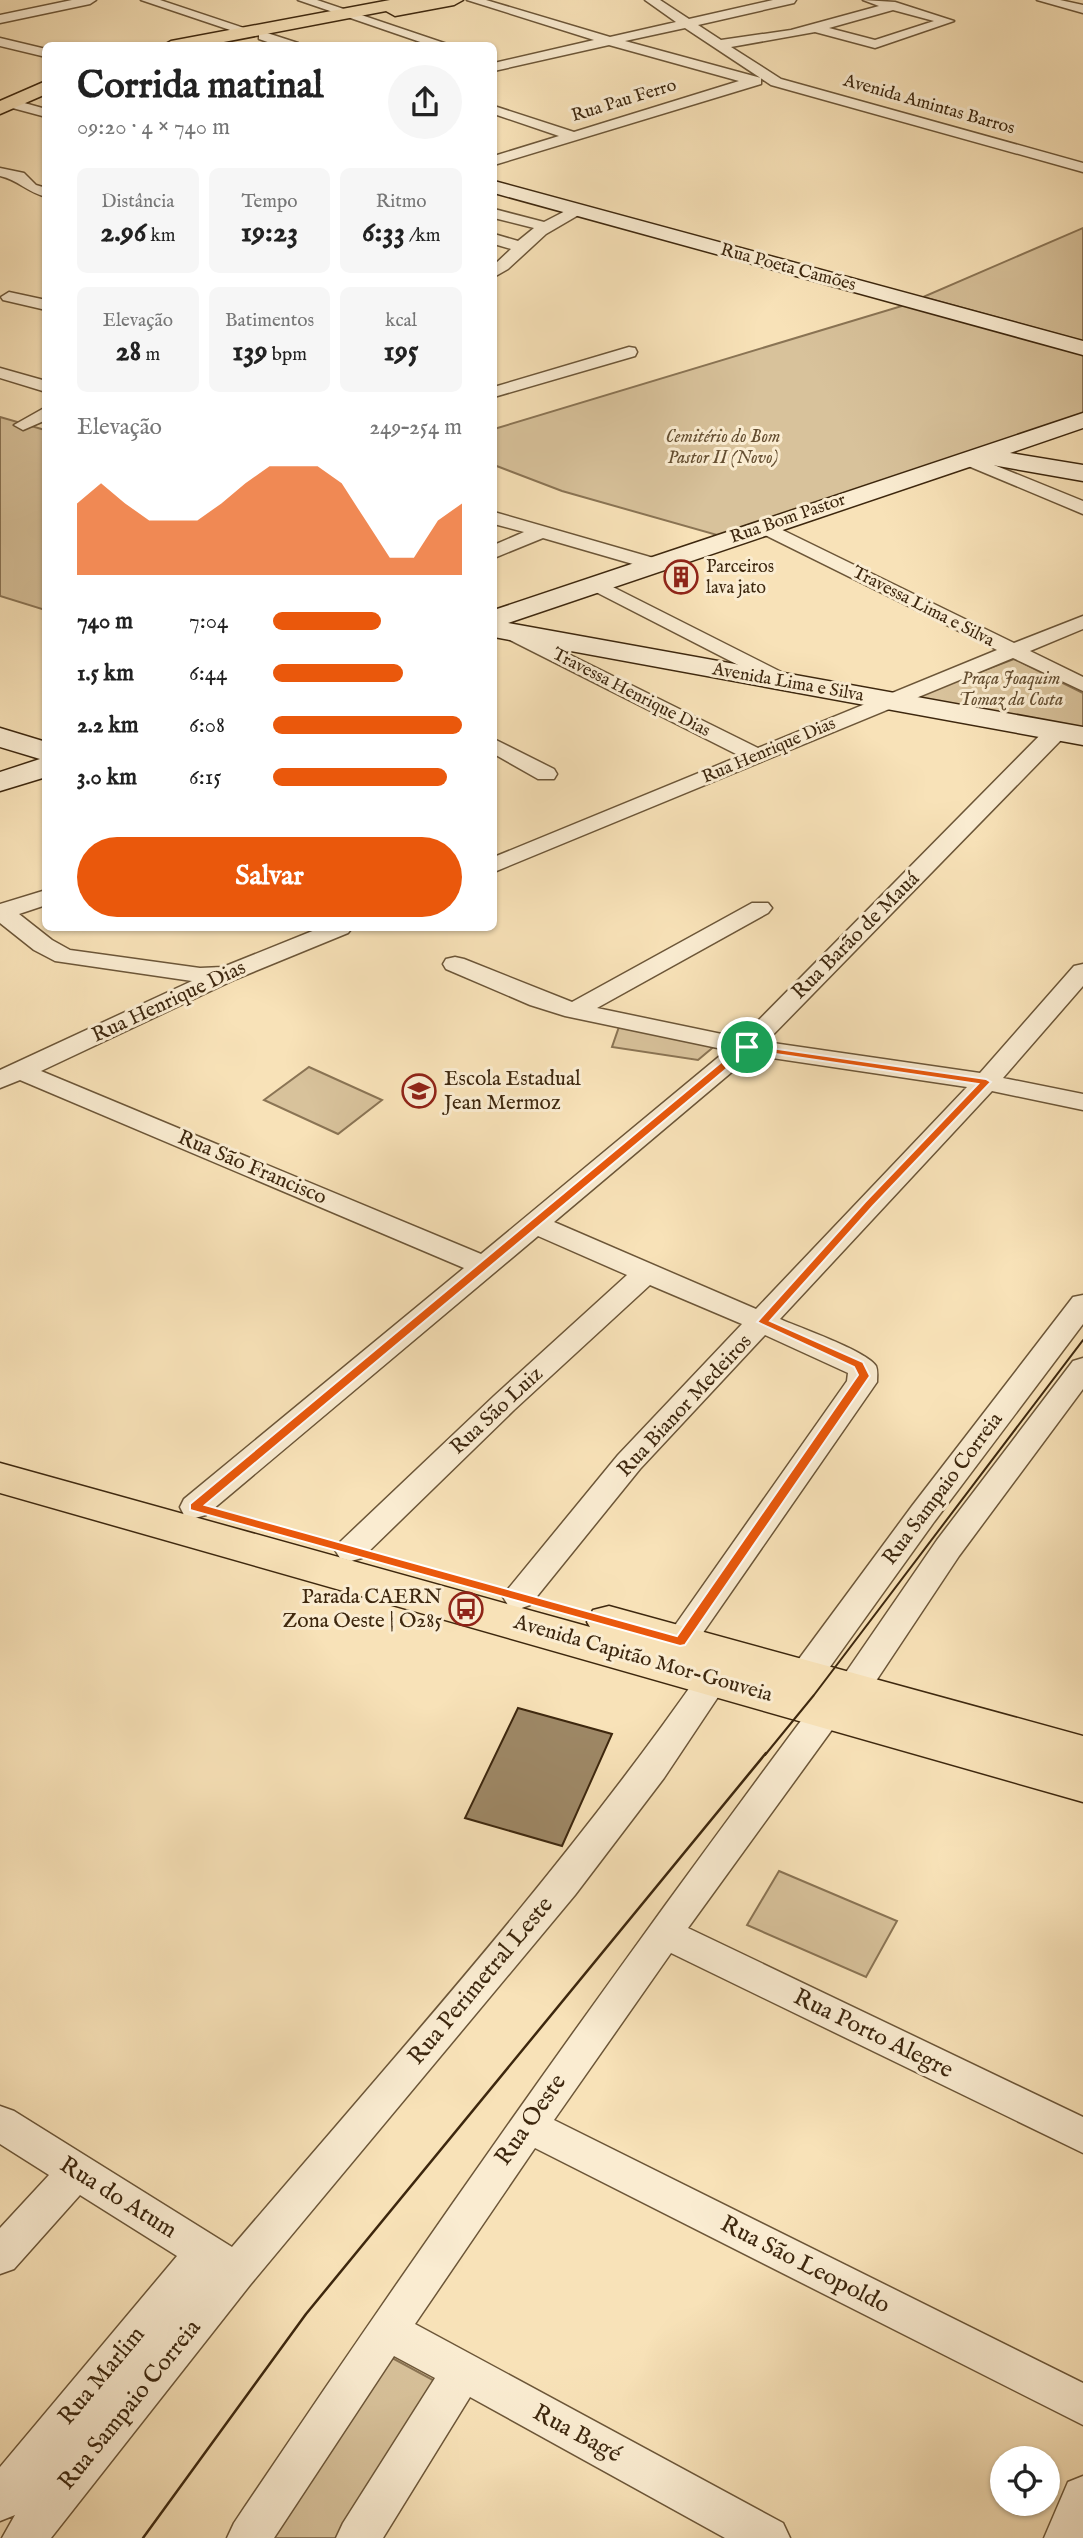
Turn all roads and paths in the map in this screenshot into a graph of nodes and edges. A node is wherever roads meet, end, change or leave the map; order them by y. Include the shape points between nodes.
1 (90, 0) edge
2 (147, 0) edge
3 (304, 0) edge
4 (418, 0) edge
5 (454, 0) edge
6 (473, 0) edge
7 (651, 0) edge
8 (790, 0) edge
9 (869, 0) edge
10 (1043, 0) edge
11 (895, 6) junction
12 (1083, 9) edge
13 (353, 16) junction
14 (0, 19) edge
15 (685, 24) junction
16 (815, 28) junction
17 (257, 34) junction
18 (608, 41) junction
19 (0, 42) edge
20 (200, 42) edge
21 (228, 42) edge
22 (281, 42) edge
23 (434, 42) edge
24 (716, 45) junction
25 (42, 52) edge
26 (497, 64) edge
27 (761, 79) junction
28 (42, 87) edge
29 (3, 102) edge
30 (497, 111) edge
31 (42, 112) edge
32 (575, 137) junction
33 (497, 159) edge
34 (1083, 169) edge
35 (0, 172) edge
36 (497, 188) edge
37 (42, 192) edge
38 (577, 210) junction
39 (497, 214) edge
40 (547, 228) junction
41 (497, 240) edge
42 (522, 247) junction
43 (497, 270) edge
44 (9, 297) dead end
45 (42, 303) edge
46 (1083, 348) edge
47 (629, 352) dead end
48 (0, 373) edge
49 (42, 386) edge
50 (497, 391) edge
51 (42, 414) edge
52 (1083, 420) edge
53 (23, 425) dead end
54 (978, 455) junction
55 (1045, 463) junction
56 (1083, 466) edge
57 (1083, 473) edge
58 (1083, 508) edge
59 (497, 519) edge
60 (764, 527) junction
61 (541, 532) junction
62 (497, 551) edge
63 (657, 565) junction
64 (597, 585) junction
65 (1083, 622) edge
66 (498, 626) edge
67 (1012, 652) junction
68 (790, 684) junction
69 (1083, 685) edge
70 (891, 701) junction
71 (1070, 734) edge
72 (0, 737) edge
73 (497, 747) edge
74 (42, 751) edge
75 (755, 755) junction
76 (42, 767) edge
77 (546, 774) dead end
78 (0, 782) edge
79 (497, 864) edge
80 (42, 898) edge
81 (760, 908) dead end
82 (1, 911) edge
83 (333, 931) edge
84 (455, 964) dead end
85 (1083, 971) edge
86 (226, 974) junction
87 (574, 1011) junction
88 (747, 1047) junction
89 (10, 1075) edge
90 (986, 1082) junction
91 (1083, 1094) edge
92 (1047, 1095) junction
93 (1083, 1102) edge
94 (534, 1224) junction
95 (484, 1266) junction
96 (645, 1273) junction
97 (1083, 1304) edge
98 (763, 1322) junction
99 (1083, 1368) edge
100 (0, 1452) edge
101 (0, 1478) edge
102 (195, 1507) junction
103 (352, 1550) junction
104 (541, 1612) junction
105 (680, 1641) junction
106 (713, 1679) junction
107 (828, 1692) junction
108 (1083, 1754) edge
109 (1083, 1783) edge
110 (663, 1933) junction
111 (0, 2123) edge
112 (527, 2125) junction
113 (1083, 2136) edge
114 (76, 2172) junction
115 (0, 2256) edge
116 (220, 2262) junction
117 (386, 2330) junction
118 (462, 2372) junction
119 (1083, 2405) edge
120 (1083, 2497) edge
121 (0, 2500) edge
122 (750, 2534) edge
123 (24, 2538) edge
124 (249, 2538) edge
125 (358, 2538) edge
126 (1066, 2538) edge

1 - 14 street
2 - 17 street
3 - 13 street
4 - 13 main road
5 - 13 main road
6 - 18 street, Avenida Amintas Barros
7 - 15 street
8 - 15 street
9 - 11 street
10 - 12 street
11 - 16 street
11 - 16 street via 948,21 876,44
13 - 17 main road
13 - 23 street
15 - 18 street
15 - 24 street
16 - 24 street
17 - 20 main road
17 - 21 main road
17 - 22 street
18 - 26 street
18 - 27 street, Avenida Amintas Barros
19 - 25 street
24 - 27 street
27 - 32 street, Rua Pau Ferro
27 - 34 street, Avenida Amintas Barros
28 - 29 main road
29 - 31 street
30 - 32 street
32 - 33 street, Rua Pau Ferro
35 - 37 street via 19,176
36 - 38 main road, Rua Poeta Camões
38 - 40 street
38 - 46 main road, Rua Poeta Camões
39 - 40 street
40 - 42 street
41 - 42 street
42 - 43 street
44 - 45 street
47 - 50 street
48 - 49 street
51 - 53 street
52 - 54 main road, Rua Bom Pastor
54 - 55 main road
54 - 58 street
54 - 60 main road, Rua Bom Pastor
55 - 56 main road
55 - 57 main road
59 - 61 street
60 - 63 main road, Rua Bom Pastor
60 - 67 street, Travessa Lima e Silva
61 - 62 street
61 - 63 street
63 - 64 main road, Rua Bom Pastor
64 - 66 main road, Rua Bom Pastor
64 - 68 street
65 - 67 street, Rua Henrique Dias
66 - 68 main road, Avenida Lima e Silva
66 - 75 street, Travessa Henrique Dias
67 - 69 street, Travessa Lima e Silva
67 - 70 street, Rua Henrique Dias
68 - 70 main road, Avenida Lima e Silva
70 - 71 main road, Avenida Lima e Silva
70 - 75 street, Rua Henrique Dias
71 - 88 street, Rua Barão de Mauá
72 - 74 main road
73 - 77 street
75 - 79 street, Rua Henrique Dias
76 - 78 main road
80 - 82 street
81 - 87 street
82 - 86 street via 64,956 201,975
83 - 86 street, Rua Henrique Dias
84 - 87 street
85 - 90 street, Rua Bianor Medeiros
86 - 89 street, Rua Henrique Dias
87 - 88 street
88 - 90 street
88 - 94 street, Rua Barão de Mauá
89 - 95 street, Rua São Francisco
90 - 92 street
90 - 98 street, Rua Bianor Medeiros
91 - 92 street
92 - 93 street
94 - 95 street, Rua Barão de Mauá
94 - 96 street
95 - 102 street, Rua Barão de Mauá
96 - 98 street
96 - 103 street, Rua São Luiz
97 - 107 street, Rua Sampaio Correia via 931,1503
98 - 104 street, Rua Bianor Medeiros via 629,1462
98 - 105 street via 859,1365 864,1372 862,1382
99 - 107 street, Rua Sampaio Correia via 948,1548
100 - 102 main road, Avenida Capitão Mor-Gouveia
101 - 104 main road, Avenida Capitão Mor-Gouveia
102 - 103 main road, Avenida Capitão Mor-Gouveia
103 - 104 main road, Avenida Capitão Mor-Gouveia
104 - 105 main road, Avenida Capitão Mor-Gouveia
104 - 106 main road, Avenida Capitão Mor-Gouveia
105 - 107 main road, Avenida Capitão Mor-Gouveia
106 - 107 main road, Avenida Capitão Mor-Gouveia
106 - 116 street, Rua Perimetral Leste via 652,1769 562,1885
107 - 108 main road, Avenida Capitão Mor-Gouveia
107 - 109 main road, Avenida Capitão Mor-Gouveia
107 - 110 street, Rua Oeste
110 - 112 street, Rua Oeste
110 - 113 street, Rua Porto Alegre
111 - 114 street, Rua do Atum
112 - 117 street, Rua Oeste
112 - 119 street, Rua São Leopoldo
114 - 115 street
114 - 116 street, Rua do Atum
116 - 121 street, Rua Marlim
116 - 123 street, Rua Sampaio Correia
117 - 118 street, Rua Bagé
117 - 124 street, Rua Oeste
118 - 122 street, Rua Bagé
118 - 125 street
120 - 126 street

